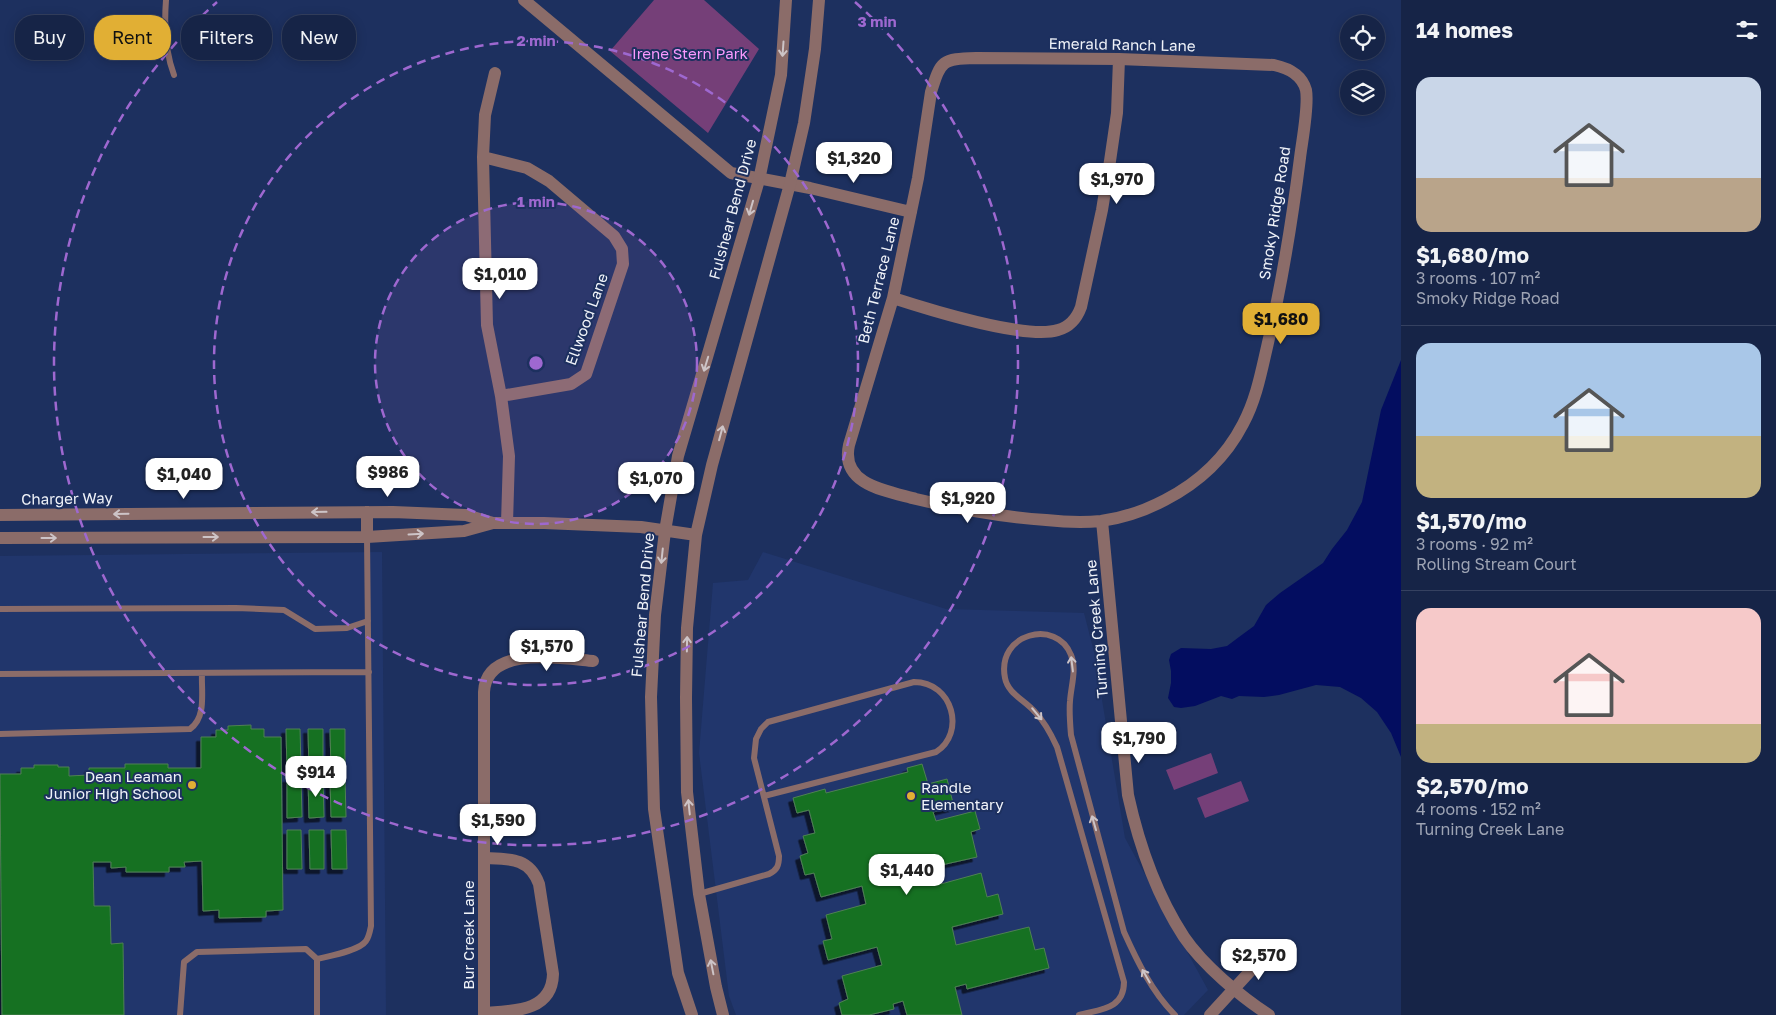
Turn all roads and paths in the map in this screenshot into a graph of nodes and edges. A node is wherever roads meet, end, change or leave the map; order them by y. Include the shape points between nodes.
1 (166, 0) edge
2 (524, 0) edge
3 (786, 0) edge
4 (819, 0) edge
5 (1119, 59) junction
6 (941, 65) joint
7 (495, 73) dead end
8 (174, 75) dead end
9 (1299, 78) joint
10 (483, 157) junction
11 (759, 180) junction
12 (790, 184) junction
13 (911, 212) junction
14 (893, 298) junction
15 (501, 396) junction
16 (852, 471) joint
17 (368, 512) junction
18 (0, 515) edge
19 (1102, 521) junction
20 (493, 523) junction
21 (507, 523) junction
22 (665, 531) junction
23 (696, 535) junction
24 (368, 537) junction
25 (0, 538) edge
26 (0, 609) edge
27 (368, 621) junction
28 (593, 661) dead end
29 (369, 672) junction
30 (202, 673) junction
31 (0, 674) edge
32 (0, 734) edge
33 (764, 796) junction
34 (484, 858) junction
35 (698, 894) junction
36 (1265, 955) dead end
37 (317, 959) junction
38 (1234, 989) junction
39 (484, 1014) edge
40 (180, 1015) edge
41 (316, 1015) edge
42 (692, 1015) edge
43 (723, 1015) edge
44 (1079, 1015) edge
45 (1175, 1015) edge
46 (1210, 1015) edge
47 (1269, 1015) edge

1 - 8 lane via 166,39
2 - 11 street via 731,173
3 -> 11 street, Fulshear Bend Drive via 781,75
4 - 12 street via 804,123
5 - 6 street, Emerald Ranch Lane via 976,58 952,60
5 - 9 street, Emerald Ranch Lane via 1274,65 1291,71
5 - 14 street via 1117,112 1105,191 1079,312 1073,321 1064,328 1046,332 1013,329
6 - 13 street, Beth Terrace Lane via 931,92
7 - 10 street via 485,115
9 - 19 street, Smoky Ridge Road via 1305,87 1306,102 1295,196 1271,328 1249,412 1226,451 1192,483 1150,507
10 - 15 street via 487,325
10 - 15 street, Ellwood Lane via 527,168 549,181 614,236 622,249 623,264 586,374 571,384
11 - 12 street
11 -> 22 street, Fulshear Bend Drive via 678,456
12 - 13 street
23 -> 12 street via 714,456
13 - 14 street, Beth Terrace Lane
14 - 16 street, Beth Terrace Lane via 849,445 848,461
15 - 21 street via 509,456
16 - 19 street, Smoky Ridge Road via 871,486 967,510 1057,521
17 -> 18 street, Charger Way
17 - 20 street, Charger Way via 466,514
17 - 24 street
19 - 38 street, Turning Creek Lane via 1128,795 1143,854 1185,938
20 - 21 street, Charger Way
24 -> 20 street, Charger Way via 464,531
21 - 22 street, Charger Way via 641,527
22 - 23 street, Charger Way
22 -> 42 street, Fulshear Bend Drive via 655,615 651,697 654,809 678,973
35 -> 23 street via 687,792 686,698 687,628
25 -> 24 street, Charger Way
24 - 27 lane
26 - 27 lane via 284,610 315,629 346,628
27 - 29 lane
28 - 34 street, Bur Creek Lane via 516,659 506,661 488,677 485,687
29 - 30 lane
29 - 37 lane via 371,926 365,942 358,948
30 - 31 lane
30 - 32 lane via 201,711 199,720 190,729
33 - 33 lane via 754,750 756,739 768,722 914,682 931,684 944,695 952,718 952,730 943,747 936,752
33 - 35 lane via 779,856 776,870
34 - 39 street, Bur Creek Lane
34 - 39 street, Bur Creek Lane via 516,860 535,875 553,974 550,989 539,1003 526,1009
43 -> 35 street
36 - 38 street
37 - 40 lane via 306,949 197,952 184,962
37 - 41 lane
38 - 46 street
38 - 47 street, Turning Creek Lane
45 -> 44 lane via 1155,991 1124,932 1072,742 1069,719 1074,673 1072,657 1058,640 1034,634 1019,640 1008,652 1005,676 1011,690 1040,717 1057,747 1124,982 1123,992 1114,1005

